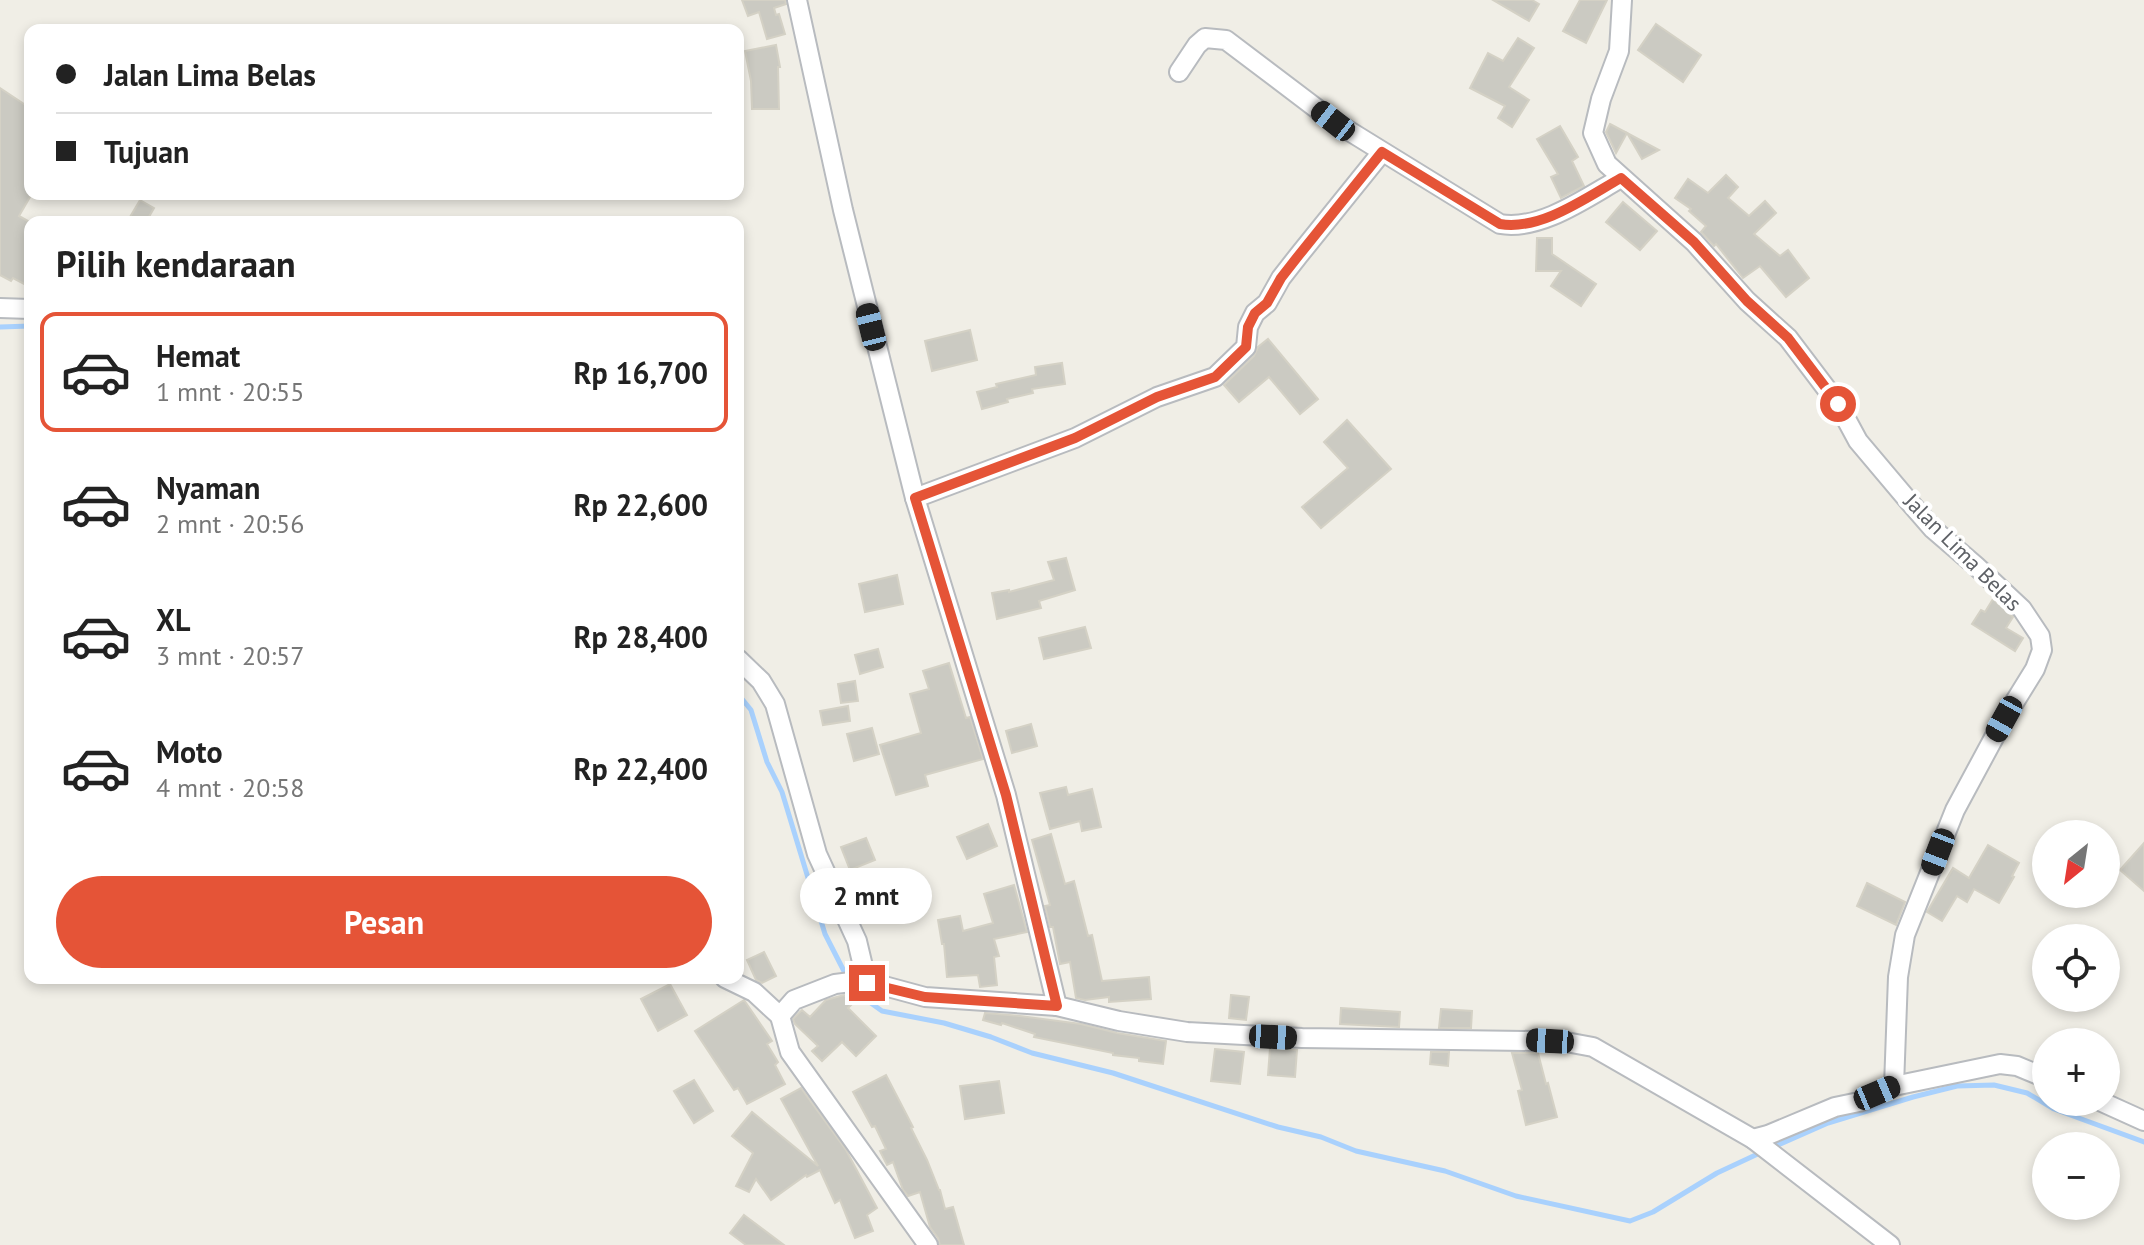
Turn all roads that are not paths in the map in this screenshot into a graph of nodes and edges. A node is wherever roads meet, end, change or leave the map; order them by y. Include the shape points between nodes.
1 (797, 0) edge
2 (1622, 0) edge
3 (1179, 72) dead end
4 (1382, 152) junction
5 (1621, 178) junction
6 (0, 308) edge
7 (24, 309) edge
8 (915, 498) junction
9 (744, 665) edge
10 (851, 983) junction
11 (737, 984) edge
12 (1057, 1006) junction
13 (780, 1016) junction
14 (2032, 1072) edge
15 (1894, 1086) junction
16 (2120, 1110) edge
17 (2144, 1121) edge
18 (1757, 1142) junction
19 (928, 1245) edge
20 (1890, 1245) edge

1 - 8 street
2 - 5 street, Jalan Lima Belas via 1619,51 1593,133 1607,164
3 - 4 street via 1205,38 1226,40
4 - 5 street via 1500,224 1512,226 1554,216
4 - 8 street via 1255,313 1246,347 1215,377 1157,397 1075,438
5 - 15 street, Jalan Lima Belas via 1694,242 1788,338 1838,404 1858,441 1912,505 2022,609 2040,636 2042,650 2035,669 1955,810 1905,935
6 - 7 street
8 - 12 street via 1006,795
9 - 10 street via 775,704 817,854 857,941
10 - 12 street via 925,997
10 - 13 street via 794,1000
11 - 13 street
12 - 18 street via 1187,1032 1593,1047
13 - 19 street via 790,1052
14 - 15 street via 2000,1064
15 - 18 street
16 - 17 street
18 - 20 street

